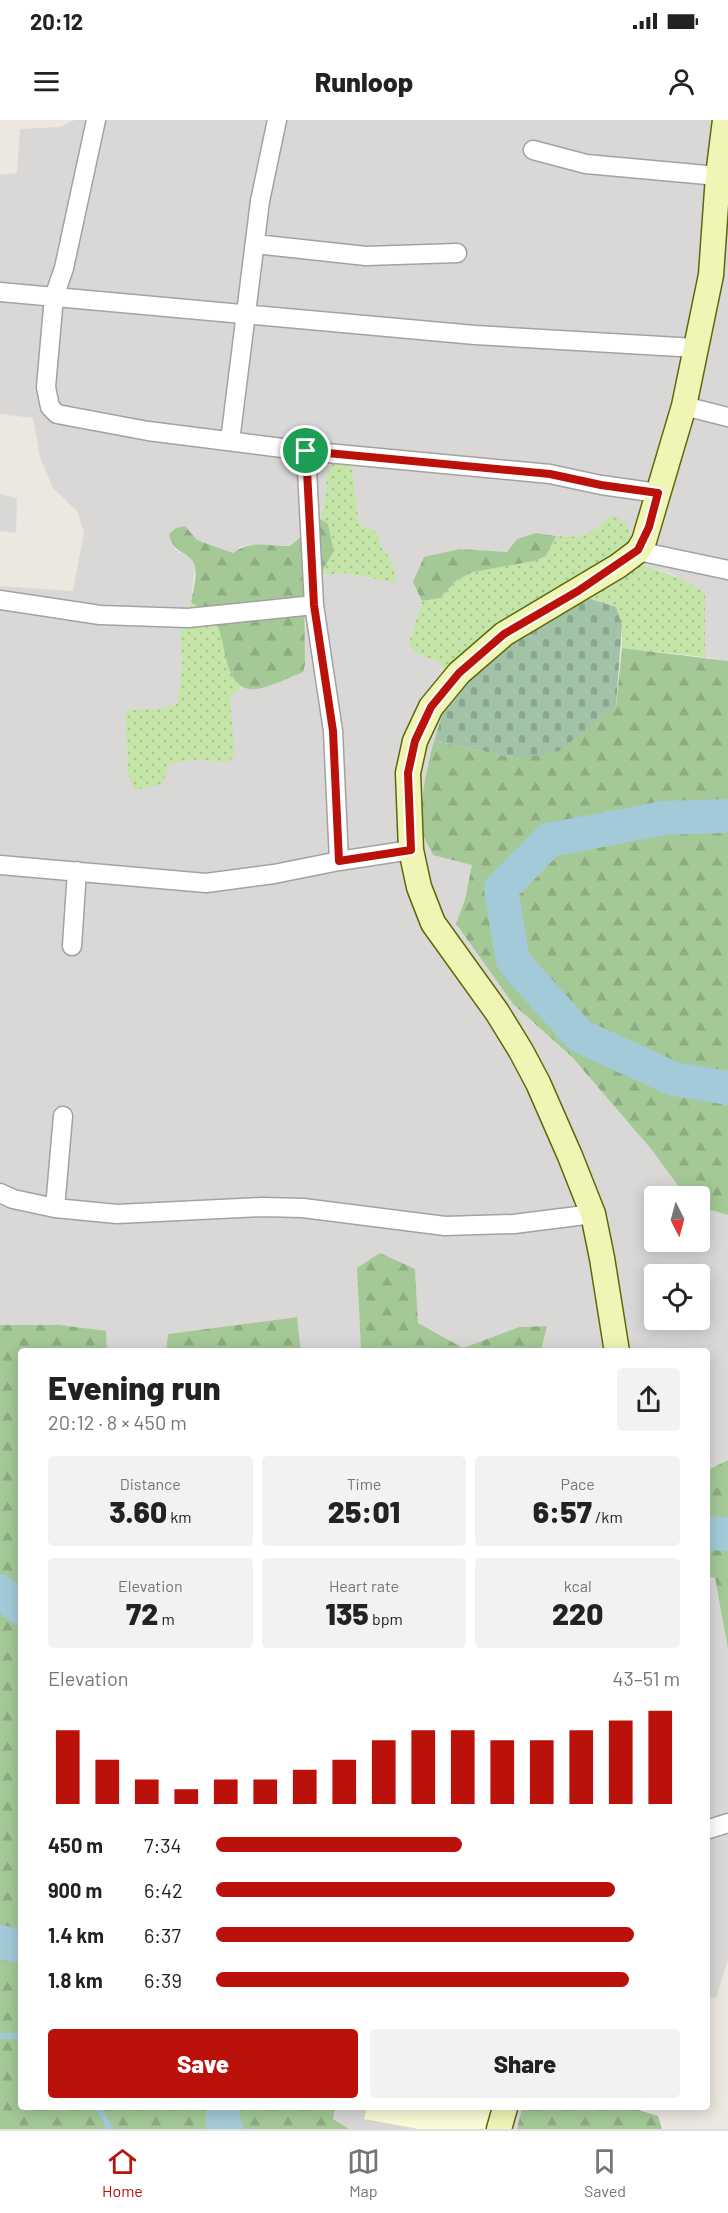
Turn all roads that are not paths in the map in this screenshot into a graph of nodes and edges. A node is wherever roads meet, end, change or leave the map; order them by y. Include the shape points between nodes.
1 (96, 120) edge
2 (277, 120) edge
3 (725, 120) edge
4 (533, 150) dead end
5 (718, 176) junction
6 (255, 244) junction
7 (457, 253) dead end
8 (0, 292) edge
9 (54, 297) junction
10 (246, 315) junction
11 (696, 348) junction
12 (684, 406) junction
13 (728, 417) edge
14 (230, 441) junction
15 (306, 451) junction
16 (658, 493) junction
17 (638, 550) junction
18 (728, 570) edge
19 (0, 600) edge
20 (314, 605) junction
21 (411, 850) junction
22 (339, 861) junction
23 (0, 865) edge
24 (76, 871) junction
25 (72, 946) dead end
26 (63, 1116) dead end
27 (0, 1193) edge
28 (56, 1208) junction
29 (593, 1214) junction
30 (615, 1348) edge
31 (728, 1823) edge
32 (710, 1829) edge
33 (504, 2110) edge
34 (499, 2129) edge

1 - 9 street via 64,268
2 - 6 street
3 - 5 main road
4 - 5 street via 586,164
5 - 11 main road via 711,275
6 - 7 street via 366,256
6 - 10 street
8 - 9 street
9 - 10 street
9 - 14 street via 46,387 50,407 57,414
10 - 11 street
10 - 14 street
11 - 12 main road
12 - 13 street
12 - 16 main road
14 - 15 street
15 - 16 street via 550,474
15 - 20 street
16 - 17 main road
17 - 18 street
17 - 21 main road via 504,634 459,673 431,707 415,741 408,773
19 - 20 street via 100,615 188,618
20 - 22 street via 333,731
21 - 22 street
21 - 29 main road via 433,923 521,1050
22 - 24 street via 206,883
23 - 24 street
24 - 25 street
26 - 28 street
27 - 28 street
28 - 29 street via 117,1214 303,1208 445,1226 514,1224
29 - 30 main road
31 - 32 street
33 - 34 main road

